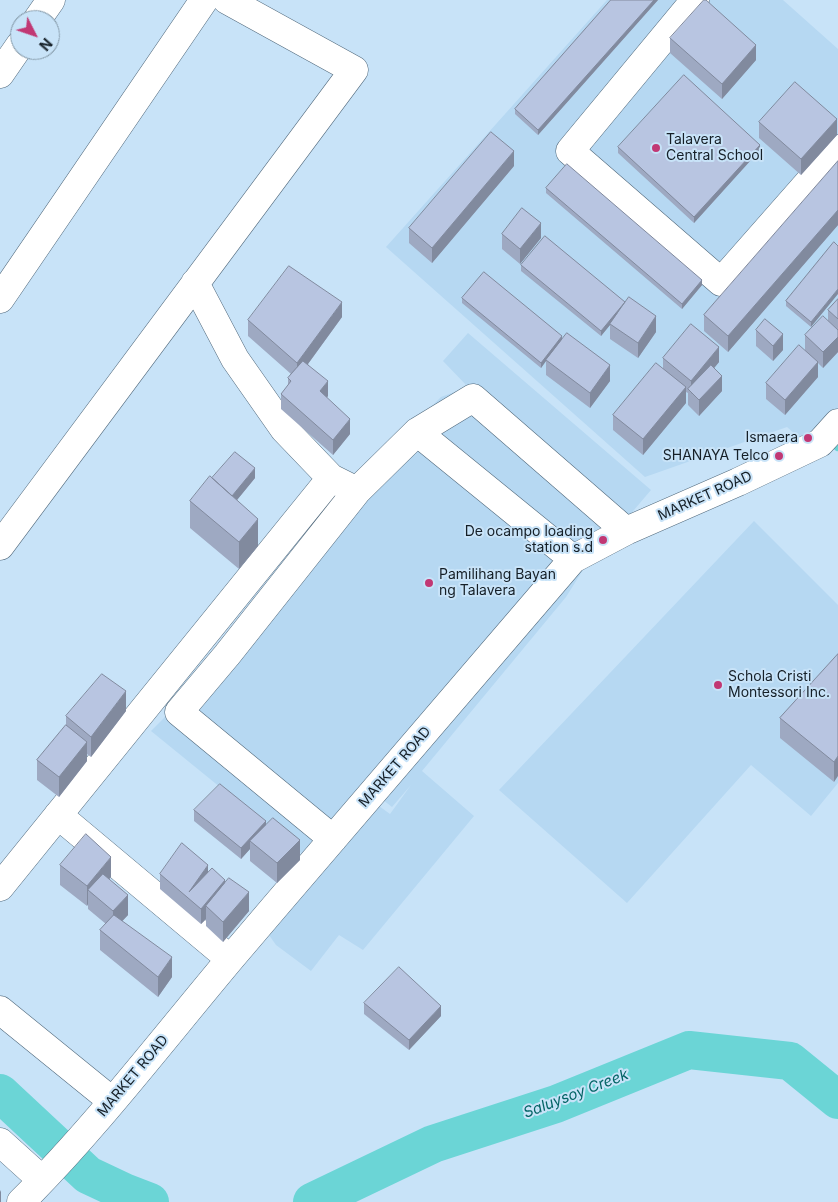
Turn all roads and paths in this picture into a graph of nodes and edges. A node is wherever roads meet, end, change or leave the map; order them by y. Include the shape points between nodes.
1 (204, 0) edge
2 (227, 0) edge
3 (695, 0) edge
4 (10, 59) edge
5 (0, 74) edge
6 (838, 149) edge
7 (195, 283) junction
8 (0, 300) edge
9 (838, 423) edge
10 (417, 432) junction
11 (331, 478) junction
12 (357, 491) junction
13 (626, 531) junction
14 (0, 546) edge
15 (573, 559) junction
16 (198, 641) junction
17 (227, 655) junction
18 (58, 816) junction
19 (333, 839) junction
20 (0, 887) edge
21 (230, 960) junction
22 (0, 1010) edge
23 (111, 1102) junction
24 (0, 1142) edge
25 (43, 1180) junction
26 (21, 1202) edge

1 - 8 street
2 - 7 street via 354,70
3 - 6 street via 570,152 721,282
4 - 5 street
7 - 11 street via 235,360 284,429
7 - 14 street
9 - 13 street, MARKET ROAD via 820,443
10 - 12 street
10 - 13 street via 473,398
10 - 15 street
11 - 12 street
11 - 16 street
12 - 17 street
13 - 15 street, MARKET ROAD
15 - 19 street, MARKET ROAD
16 - 17 street
16 - 18 street
17 - 19 street via 179,712
18 - 20 street
18 - 21 street
19 - 21 street, MARKET ROAD
21 - 23 street, MARKET ROAD
22 - 23 street
23 - 25 street, MARKET ROAD
24 - 25 street
25 - 26 street, MARKET ROAD

